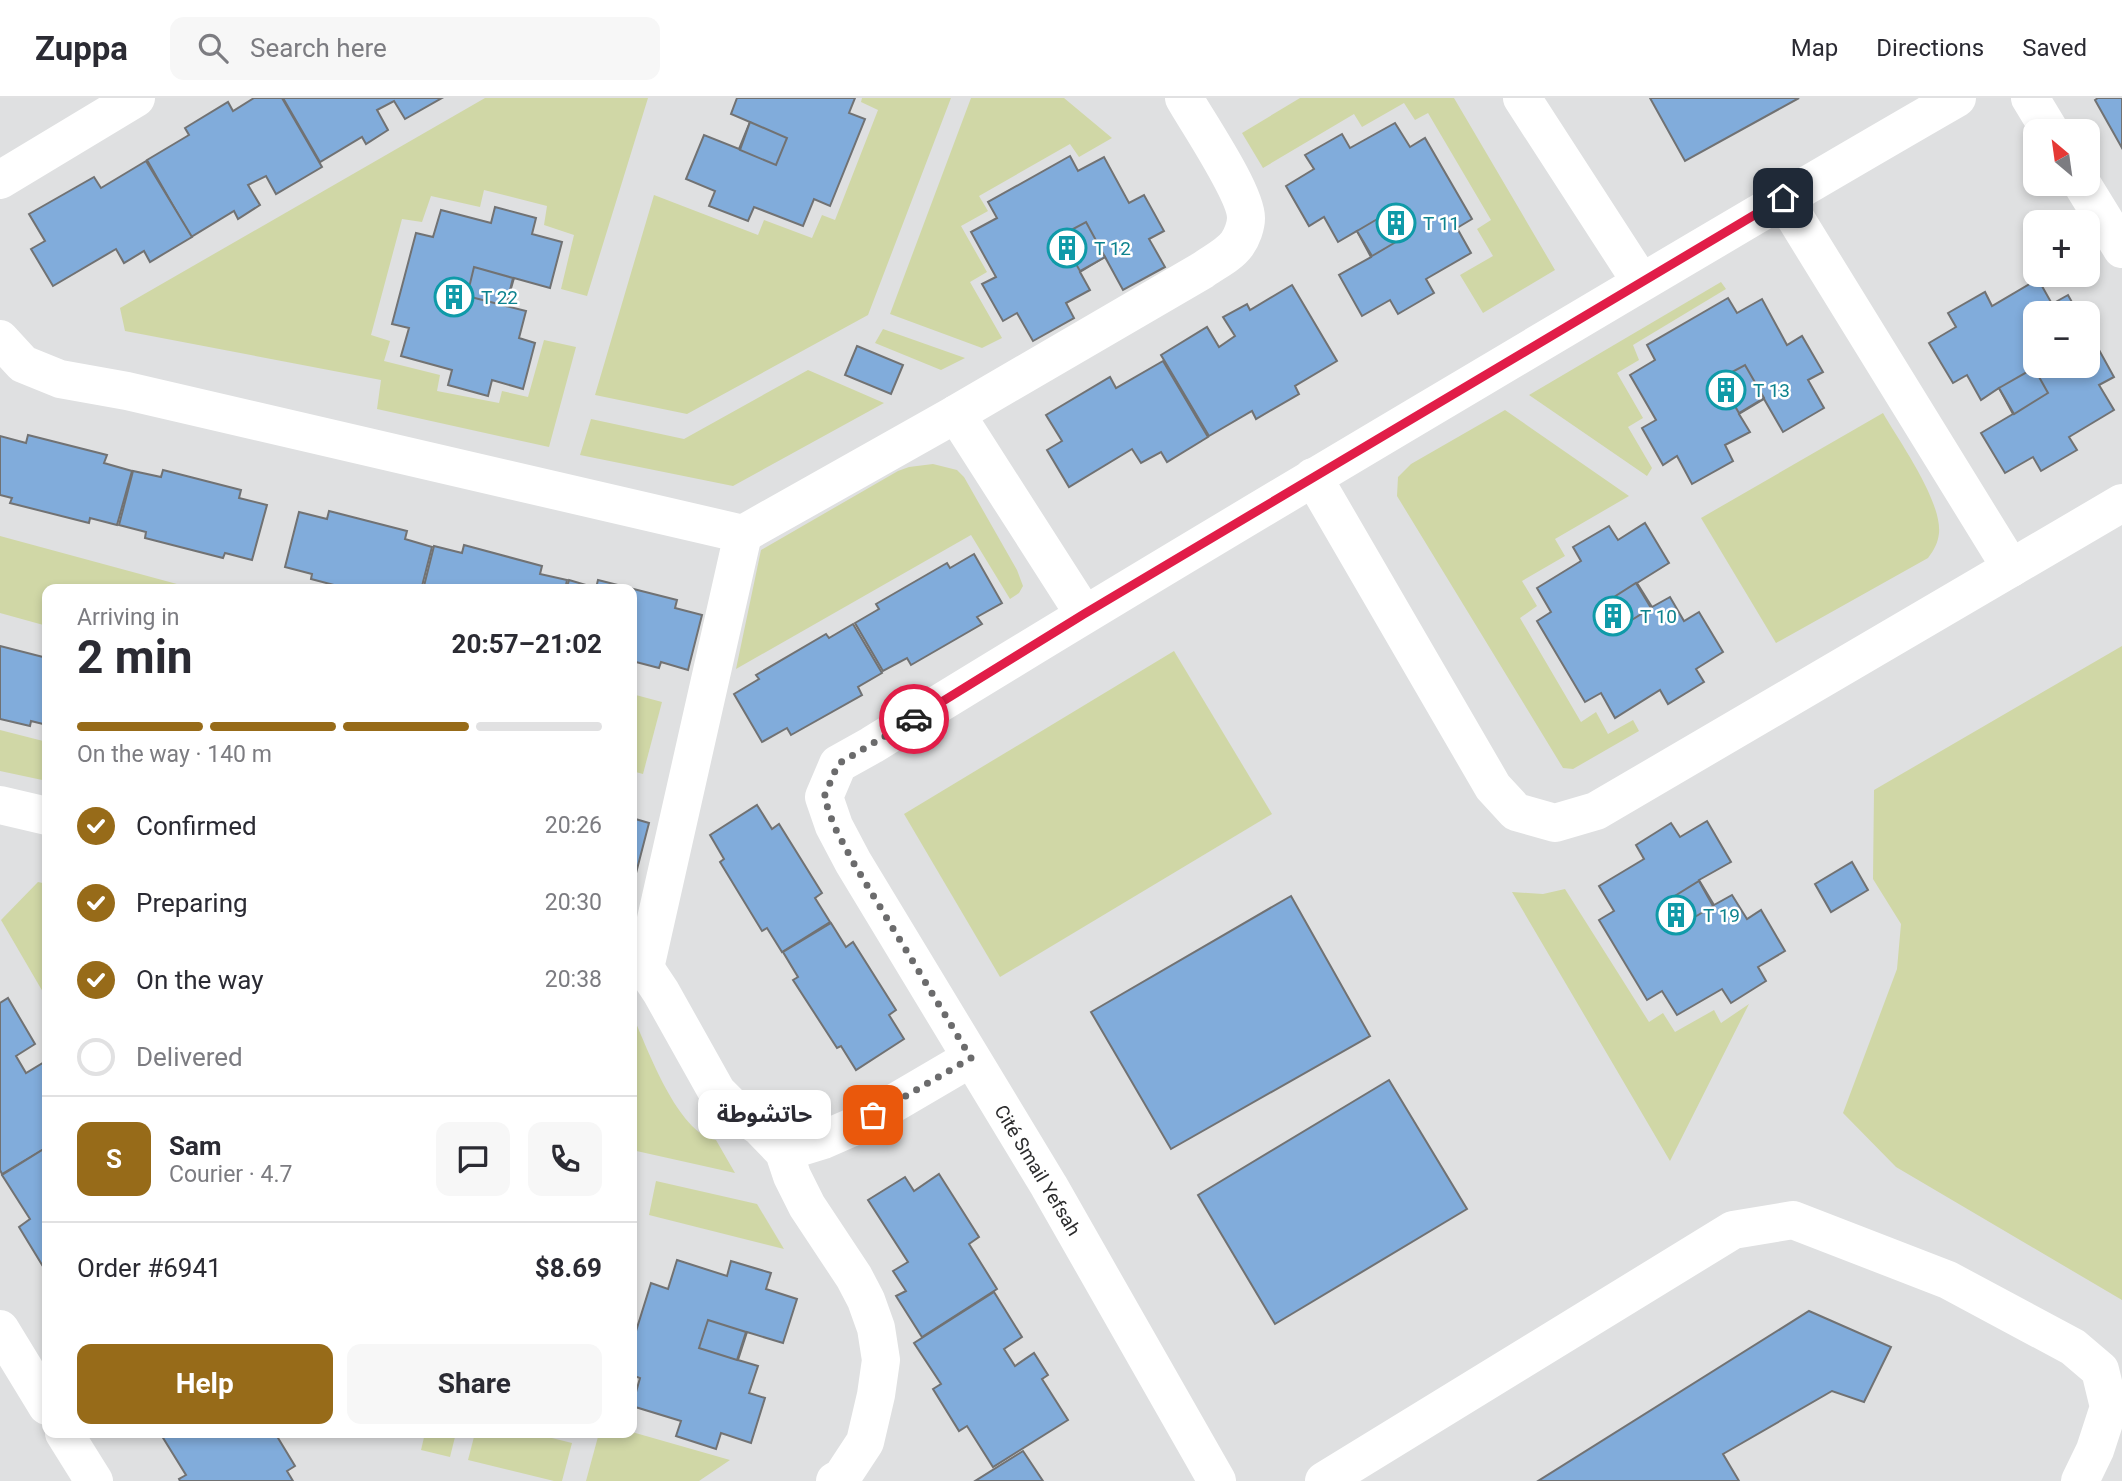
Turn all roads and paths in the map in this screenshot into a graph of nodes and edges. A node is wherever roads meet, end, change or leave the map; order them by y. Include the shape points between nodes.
1 (136, 98) edge
2 (1184, 98) edge
3 (1522, 98) edge
4 (1957, 98) edge
5 (2030, 98) edge
6 (2043, 119) edge
7 (0, 180) edge
8 (2089, 196) edge
9 (1783, 198) junction
10 (2122, 249) edge
11 (1641, 282) junction
12 (0, 339) edge
13 (956, 414) junction
14 (1313, 477) junction
15 (2122, 503) edge
16 (743, 534) junction
17 (2011, 568) junction
18 (1084, 614) junction
19 (0, 805) edge
20 (42, 815) edge
21 (638, 964) edge
22 (971, 1058) junction
23 (785, 1152) junction
24 (0, 1329) edge
25 (42, 1398) edge
26 (67, 1438) edge
27 (841, 1480) edge
28 (94, 1481) edge
29 (1217, 1481) edge
30 (1324, 1481) edge
31 (2080, 1481) edge

1 - 7 street
2 - 13 street via 1244,204 1246,219 1238,244 1203,270
3 - 11 street
4 - 9 street, Cité Smail Yefsah
5 - 6 street
8 - 10 street
9 - 11 street, Cité Smail Yefsah
9 - 17 street
11 - 14 street, Cité Smail Yefsah
12 - 16 street via 23,364 60,379
13 - 16 street
13 - 18 street
14 - 17 street via 1493,787 1516,812 1555,823 1596,811
14 - 18 street, Cité Smail Yefsah
15 - 17 street
16 - 21 street
18 - 22 street, Cité Smail Yefsah via 838,764 824,797 853,862
19 - 20 street
21 - 23 street via 661,992 716,1092
22 - 23 street via 855,1126
22 - 29 street, Cité Smail Yefsah
23 - 27 street via 807,1206 854,1277 876,1328 881,1360 876,1395 865,1442
24 - 25 street
26 - 28 street
30 - 31 street via 1733,1230 1793,1220 1948,1280 2073,1347 2100,1370 2109,1407

